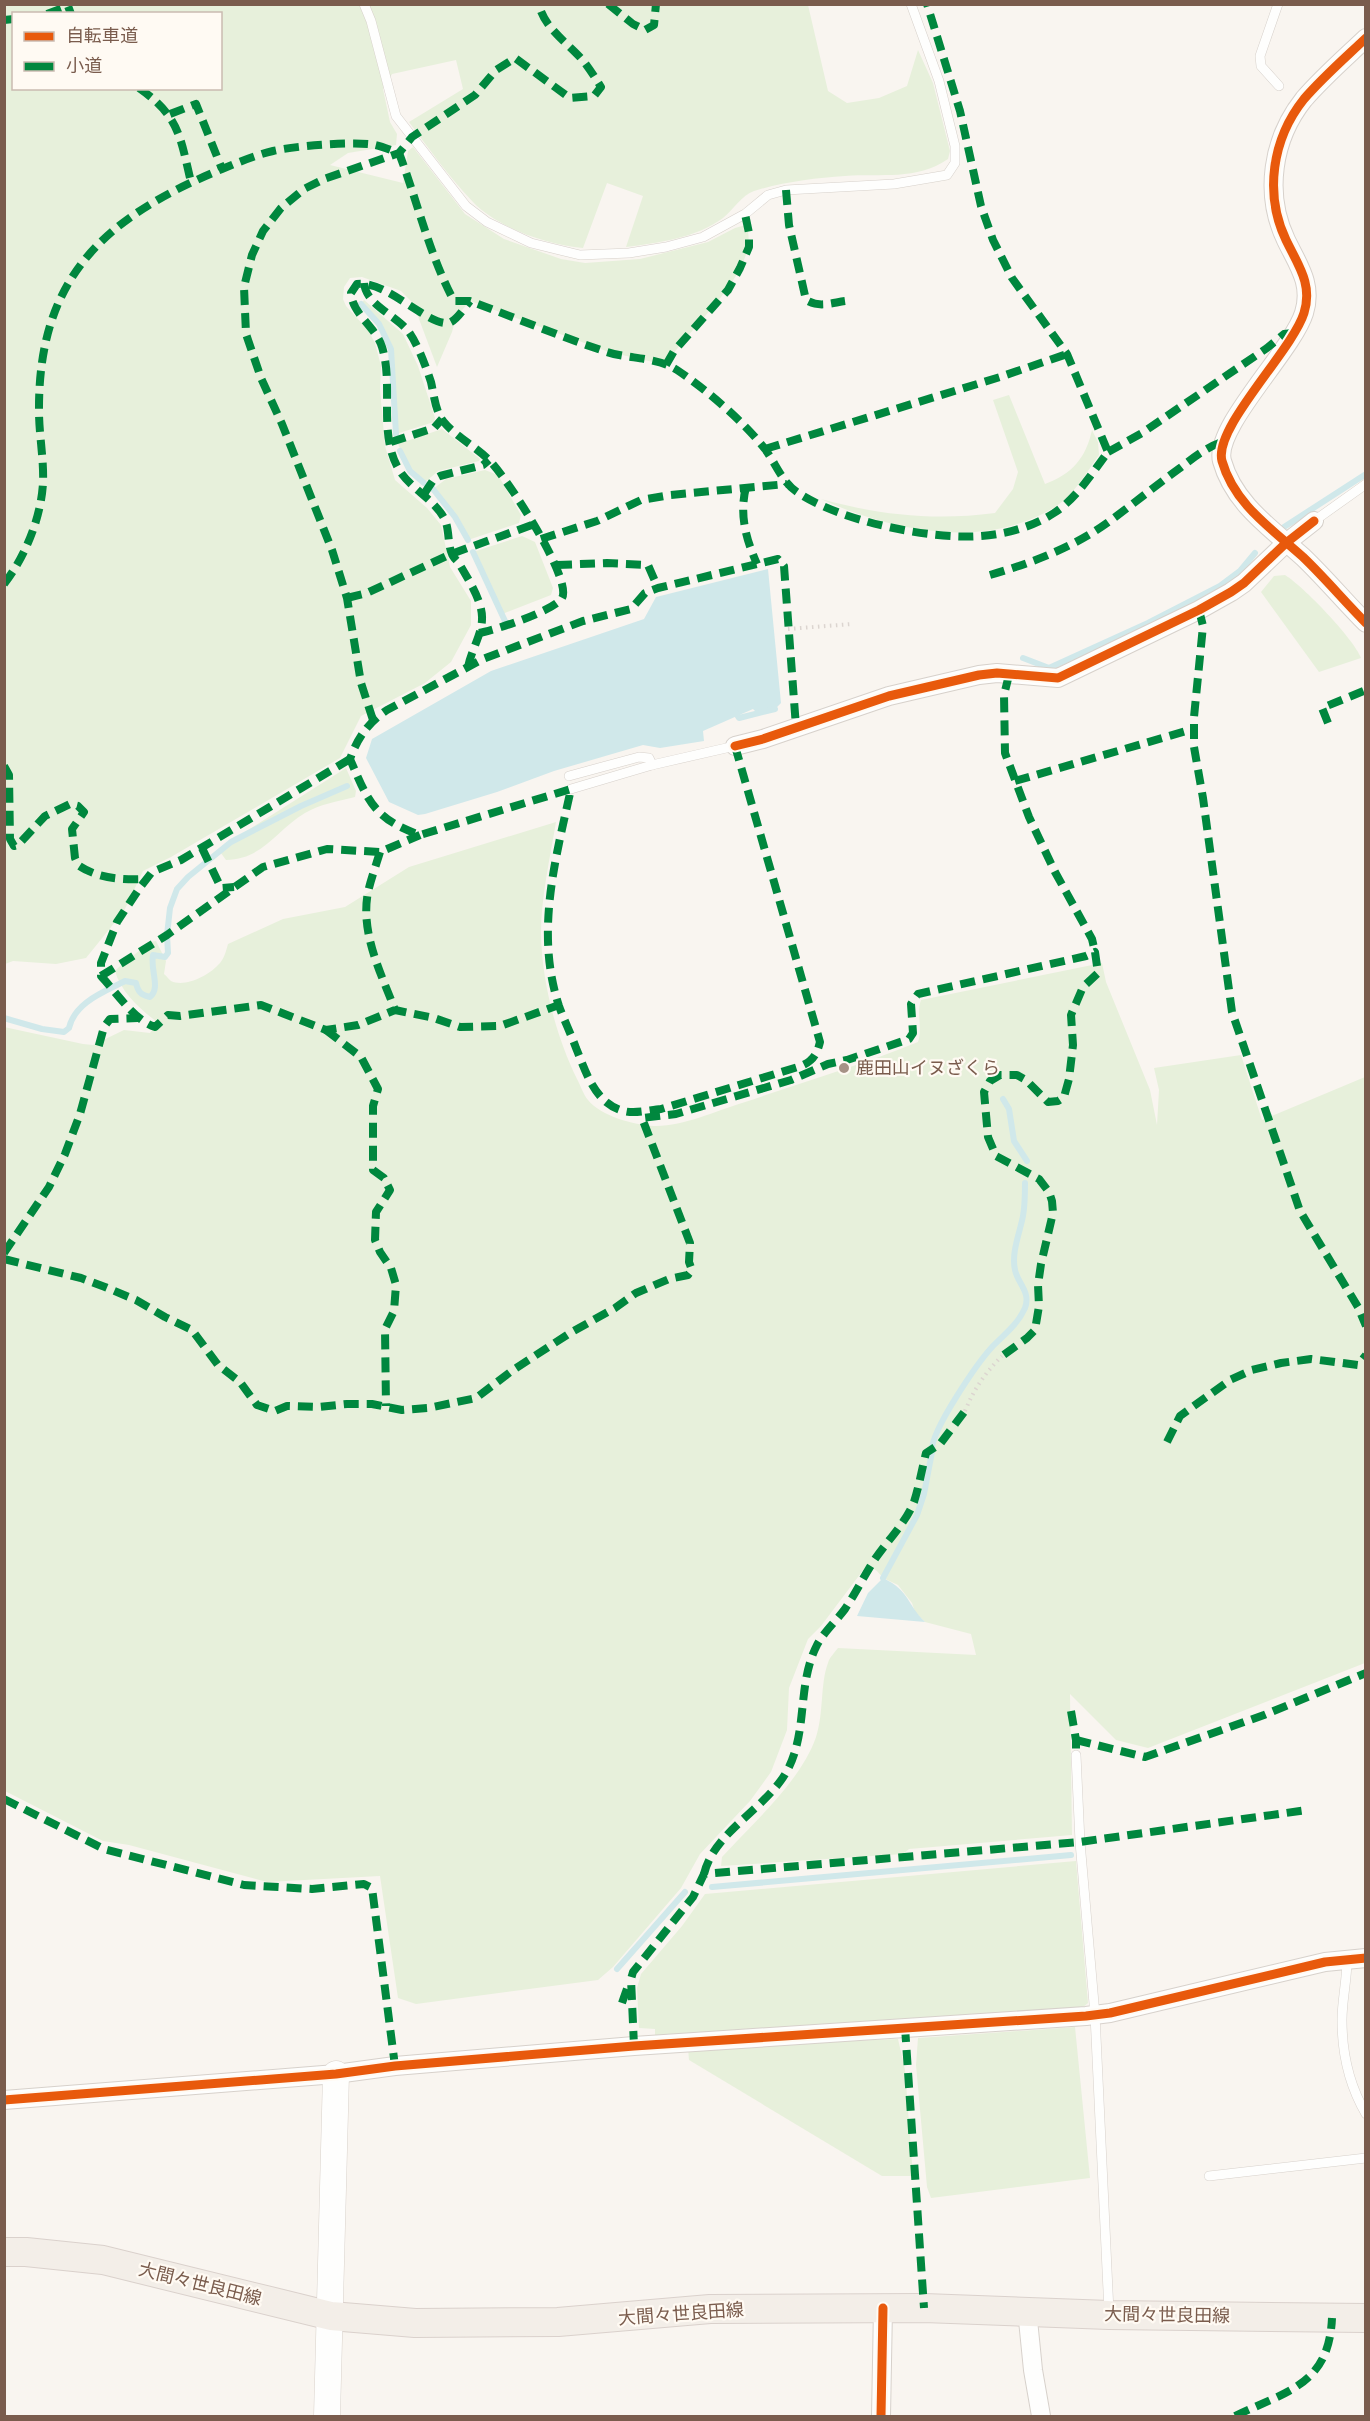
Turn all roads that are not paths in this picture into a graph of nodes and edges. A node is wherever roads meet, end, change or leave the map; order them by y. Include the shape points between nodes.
1 (364, 4) edge
2 (911, 4) edge
3 (1278, 4) edge
4 (1365, 38) edge
5 (1278, 86) dead end
6 (1365, 484) edge
7 (1314, 521) joint
8 (1286, 543) junction
9 (1365, 623) edge
10 (735, 746) joint
11 (652, 765) junction
12 (569, 776) dead end
13 (571, 789) dead end
14 (1076, 1755) dead end
15 (1365, 1958) edge
16 (1347, 1960) junction
17 (1095, 2015) junction
18 (336, 2074) junction
19 (4, 2100) edge
20 (1365, 2114) edge
21 (1365, 2158) edge
22 (1209, 2176) dead end
23 (4, 2252) edge
24 (883, 2308) junction
25 (1027, 2310) junction
26 (1109, 2314) junction
27 (331, 2316) junction
28 (1365, 2318) edge
29 (327, 2416) edge
30 (881, 2416) edge
31 (1041, 2416) edge

1 - 2 lane via 396,117 466,206 487,222 531,243 580,255 602,255 666,247 703,237 768,195 786,190 894,184 947,175 955,164 955,146 939,81
3 - 5 lane via 1260,56 1261,66
4 - 8 street via 1304,100 1281,141 1274,167 1273,194 1282,232 1305,278 1305,308 1295,333 1222,442 1221,458 1229,481 1252,512
6 - 7 lane
7 - 8 street
8 - 9 street
8 - 10 street via 1231,592 1058,678 979,675 889,696
10 - 11 lane
11 - 12 lane via 649,758 639,757
11 - 13 lane
14 - 17 lane
15 - 16 street
16 - 17 street
16 - 20 lane via 1343,2038 1350,2084
17 - 18 street via 634,2046
17 - 26 lane
18 - 19 street
18 - 27 street
21 - 22 lane
23 - 27 main road, 大間々世良田線 via 103,2260
24 - 25 main road, 大間々世良田線
24 - 27 main road, 大間々世良田線 via 711,2309 558,2322 414,2323
24 - 30 street
25 - 26 main road, 大間々世良田線
25 - 31 street
26 - 28 main road, 大間々世良田線
27 - 29 street

